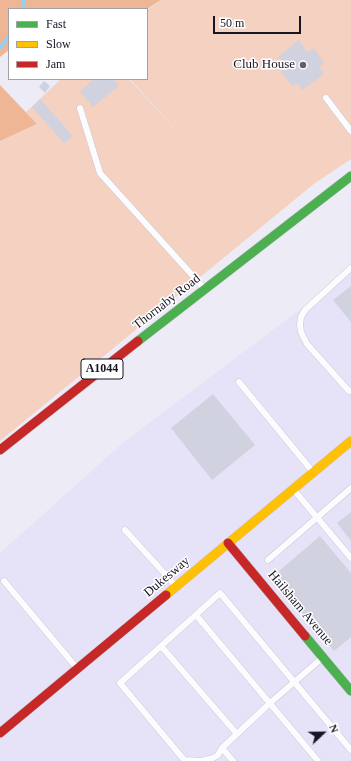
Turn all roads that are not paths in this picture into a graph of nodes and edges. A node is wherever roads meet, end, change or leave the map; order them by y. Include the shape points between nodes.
1 (326, 98) dead end
2 (80, 108) dead end
3 (351, 131) edge
4 (351, 176) edge
5 (351, 268) edge
6 (205, 288) junction
7 (239, 382) dead end
8 (351, 391) edge
9 (351, 441) edge
10 (0, 450) edge
11 (313, 472) junction
12 (351, 488) edge
13 (293, 489) junction
14 (317, 516) junction
15 (125, 530) dead end
16 (228, 543) junction
17 (351, 558) edge
18 (268, 560) dead end
19 (4, 581) dead end
20 (176, 586) junction
21 (196, 615) junction
22 (161, 646) junction
23 (324, 657) junction
24 (77, 669) junction
25 (294, 682) junction
26 (351, 691) edge
27 (270, 703) junction
28 (0, 733) edge
29 (237, 734) junction
30 (222, 748) junction
31 (351, 750) edge
32 (185, 761) edge
33 (233, 761) edge
34 (318, 761) edge

1 - 3 lane
2 - 6 lane via 100,174
4 - 6 street, Thornaby Road / A1044
5 - 8 lane via 305,310 300,325 307,344
6 - 10 street, Thornaby Road / A1044
7 - 11 lane
9 - 11 street, Dukesway
11 - 13 street, Dukesway
12 - 14 lane
13 - 14 lane
13 - 16 street, Dukesway
14 - 17 lane
14 - 18 lane
15 - 20 lane
16 - 20 street, Dukesway
16 - 23 street, Hailsham Avenue
19 - 24 lane
20 - 24 street, Dukesway
21 - 22 lane
21 - 25 lane via 220,593
21 - 27 lane
22 - 29 lane
22 - 32 lane via 120,682
23 - 25 lane
23 - 26 street, Hailsham Avenue
24 - 28 street, Dukesway
25 - 27 lane
25 - 31 lane
27 - 29 lane
27 - 34 lane
29 - 30 lane
30 - 32 lane via 213,758
30 - 33 lane

